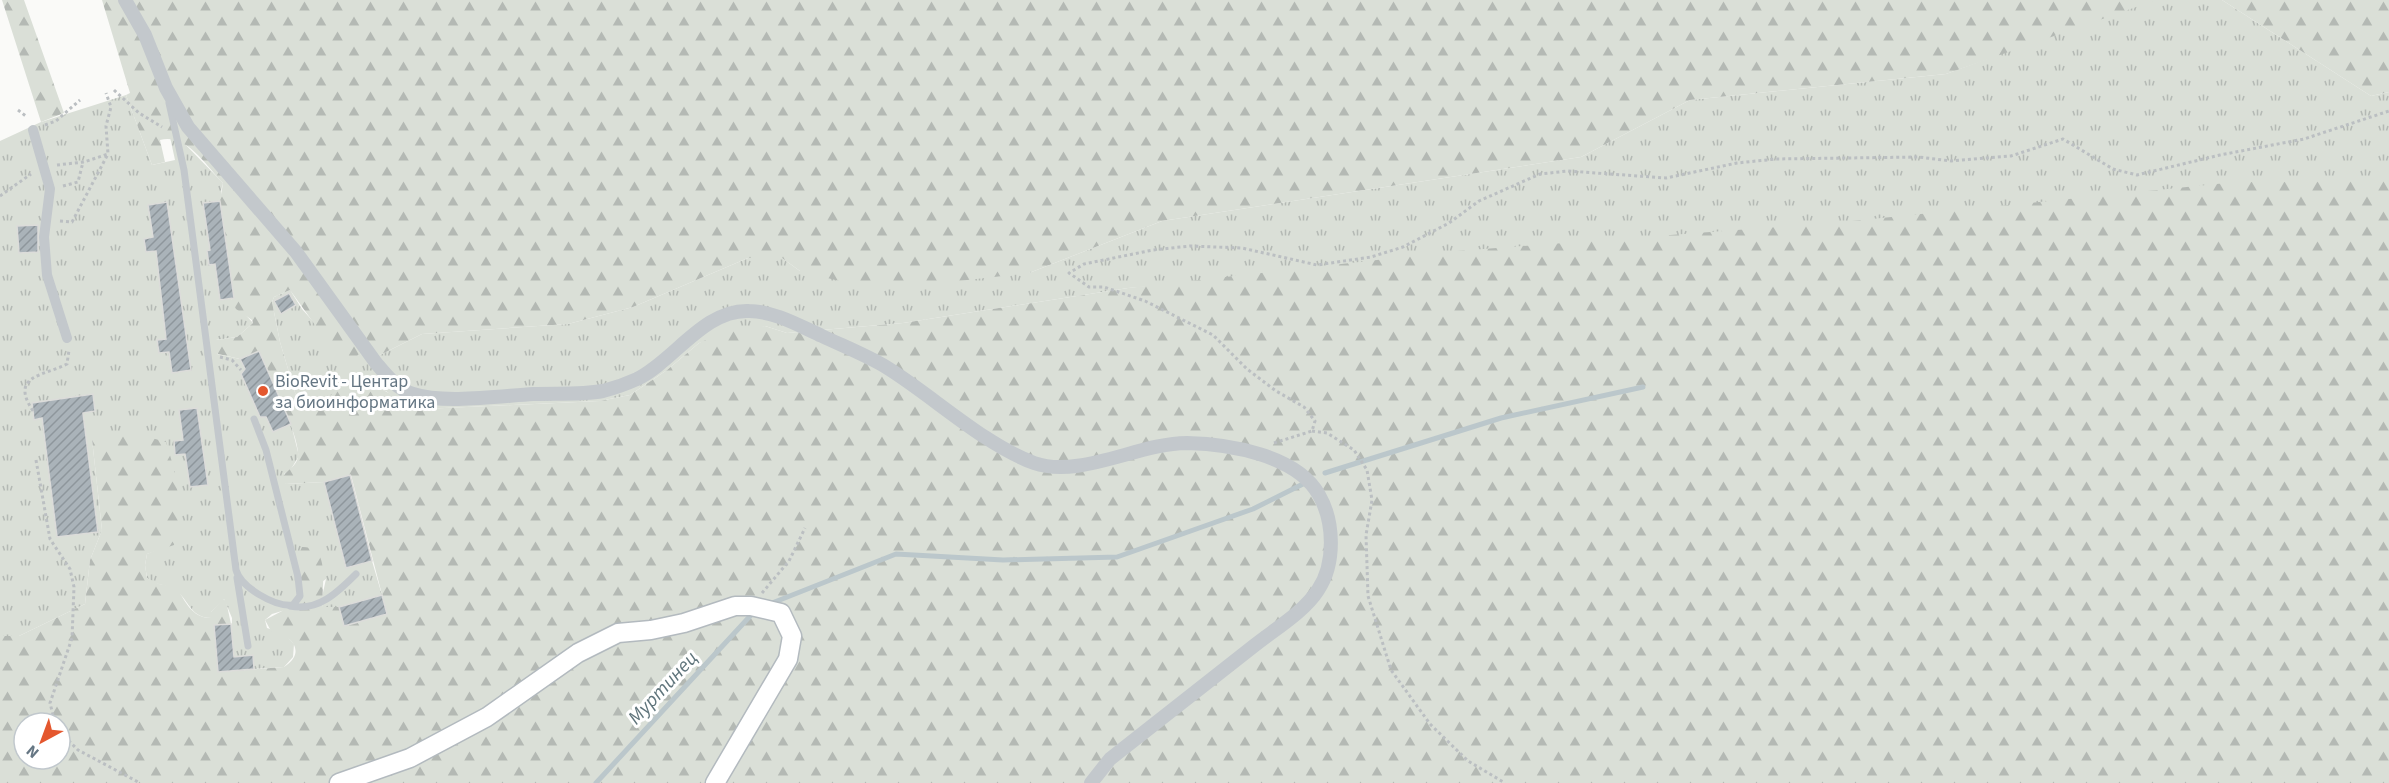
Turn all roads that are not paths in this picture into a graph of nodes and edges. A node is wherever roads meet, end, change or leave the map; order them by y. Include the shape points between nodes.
1 (125, 0) edge
2 (166, 88) junction
3 (33, 130) dead end
4 (67, 338) dead end
5 (254, 419) dead end
6 (236, 570) junction
7 (356, 574) dead end
8 (284, 605) junction
9 (248, 646) dead end
10 (339, 783) edge
11 (715, 783) edge
12 (1091, 783) edge

1 - 2 street via 145,35
2 - 6 lane via 183,170
2 - 12 street via 199,141 296,252 376,363 398,387 417,396 607,390 642,376 710,323 745,310 806,328 884,367 983,434 1038,464 1068,466 1170,443 1215,444 1243,449 1302,473 1326,507 1331,536 1319,589 1110,759
3 - 4 street via 50,189 44,256 47,275
5 - 8 lane via 266,450 301,592 296,604
6 - 8 lane via 243,584
6 - 9 lane
7 - 8 lane via 320,604 302,608
10 - 11 main road via 410,758 487,717 578,653 618,633 651,630 735,606 781,613 792,636 788,659

